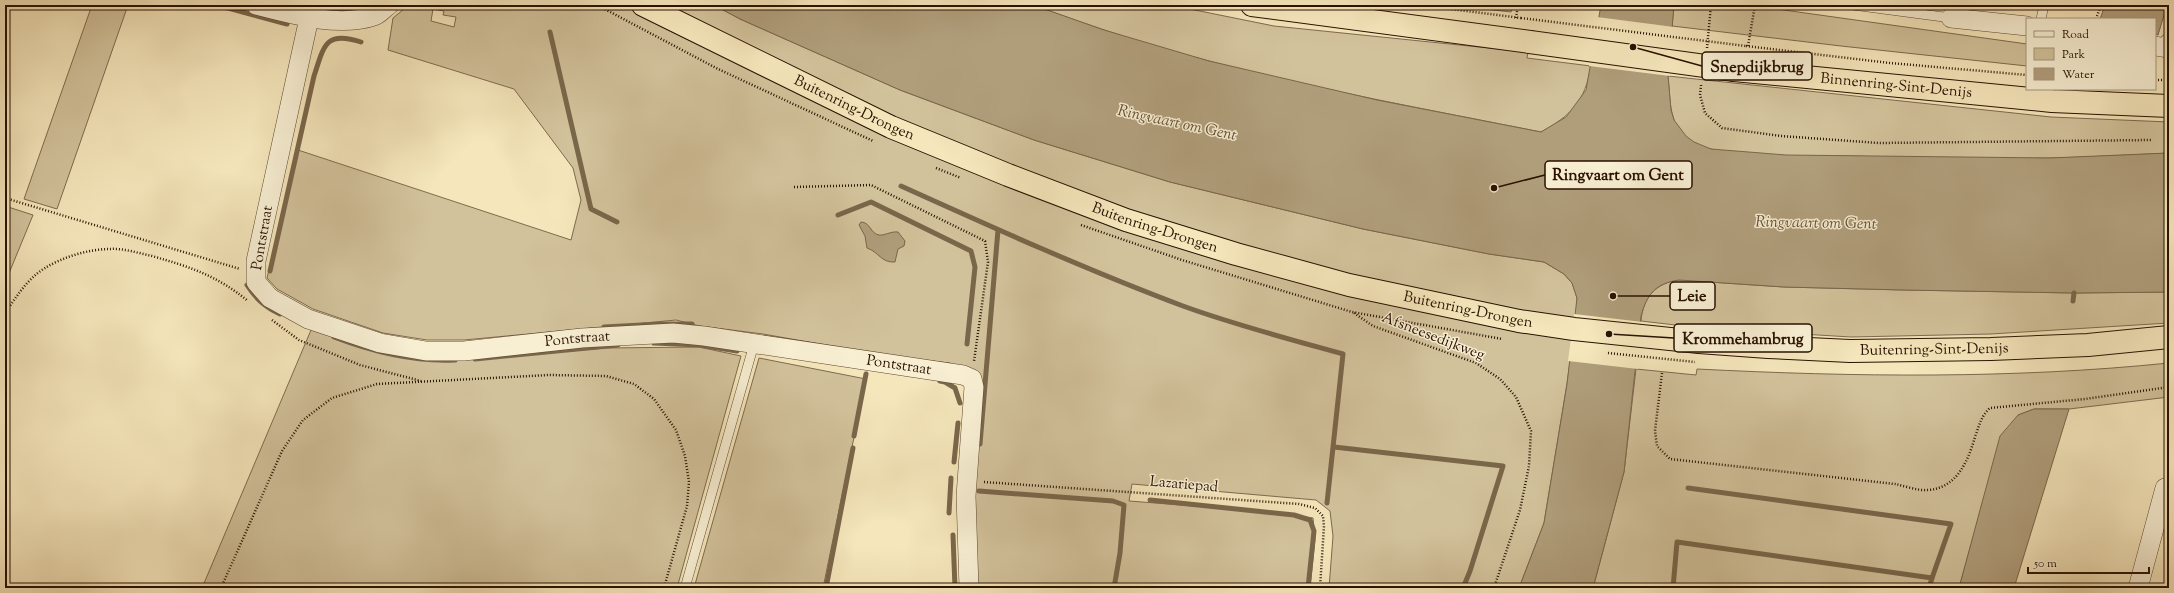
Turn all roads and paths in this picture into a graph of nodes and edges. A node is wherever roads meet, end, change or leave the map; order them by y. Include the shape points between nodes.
1 (256, 5) edge
2 (389, 5) edge
3 (643, 5) edge
4 (1252, 5) edge
5 (1418, 5) edge
6 (1518, 5) edge
7 (1711, 5) edge
8 (1755, 5) edge
9 (1853, 5) edge
10 (2044, 5) edge
11 (2101, 5) edge
12 (1952, 11) edge
13 (309, 18) junction
14 (1516, 18) junction
15 (2041, 18) edge
16 (2096, 18) edge
17 (2026, 26) edge
18 (2169, 43) edge
19 (1747, 46) junction
20 (2156, 46) edge
21 (1706, 52) dead end
22 (2026, 75) edge
23 (1702, 80) dead end
24 (2156, 80) edge
25 (2169, 80) edge
26 (2169, 106) edge
27 (2151, 140) dead end
28 (794, 187) dead end
29 (5, 198) edge
30 (256, 275) junction
31 (252, 304) dead end
32 (5, 313) edge
33 (268, 318) dead end
34 (2169, 337) edge
35 (1508, 340) dead end
36 (1700, 342) joint
37 (754, 344) junction
38 (1662, 372) dead end
39 (972, 379) junction
40 (424, 382) junction
41 (2169, 387) edge
42 (967, 481) junction
43 (2169, 488) edge
44 (2161, 538) edge
45 (221, 588) edge
46 (664, 588) edge
47 (685, 588) edge
48 (969, 588) edge
49 (1320, 588) edge
50 (1494, 588) edge
51 (2138, 588) edge

1 - 13 street
2 - 13 street via 375,16 351,20
3 - 36 highway, Buitenring-Drongen via 891,127 1126,220 1349,285 1519,321
4 - 26 highway, Binnenring-Sint-Denijs, bridge via 1734,70 2052,101
5 - 14 path
6 - 14 path
7 - 21 path
8 - 19 path
9 - 12 lane
10 - 15 lane
11 - 16 path
12 - 17 street
13 - 30 street, Pontstraat via 256,261
14 - 19 path, bridge
18 - 20 street via 2167,48
19 - 22 path via 1890,63
23 - 27 path via 1700,95 1705,113 1722,128 1781,136 1879,143
24 - 25 path
28 - 39 path via 871,185 985,240 988,262
29 - 30 path
30 - 37 street, Pontstraat via 256,282 270,298 308,319 380,343 426,351 464,351 582,338 673,333
31 - 32 path via 230,286 192,267 110,248 87,252 45,268 24,285
33 - 40 path via 299,340 360,365
34 - 36 highway, Buitenring-Sint-Denijs via 2088,345 1850,351
35 - 50 path, Afsneesedijkweg via 1352,312 1373,326 1476,363 1500,379 1516,397 1531,431 1530,466 1520,510
37 - 39 street, Pontstraat via 963,375
37 - 47 lane
38 - 41 path via 1655,431 1658,446 1670,459 1895,484 1928,491 1950,484 1961,471 1983,414 1990,408 2085,399
39 - 42 street via 974,387
40 - 45 path via 377,384 332,398 303,420 282,451
40 - 46 path via 549,375 606,376 634,384 654,399 676,430 685,456 689,482 687,506
42 - 48 street
42 - 49 path, Lazariepad via 1299,504 1315,508 1323,516
43 - 44 street via 2165,488
44 - 51 street

